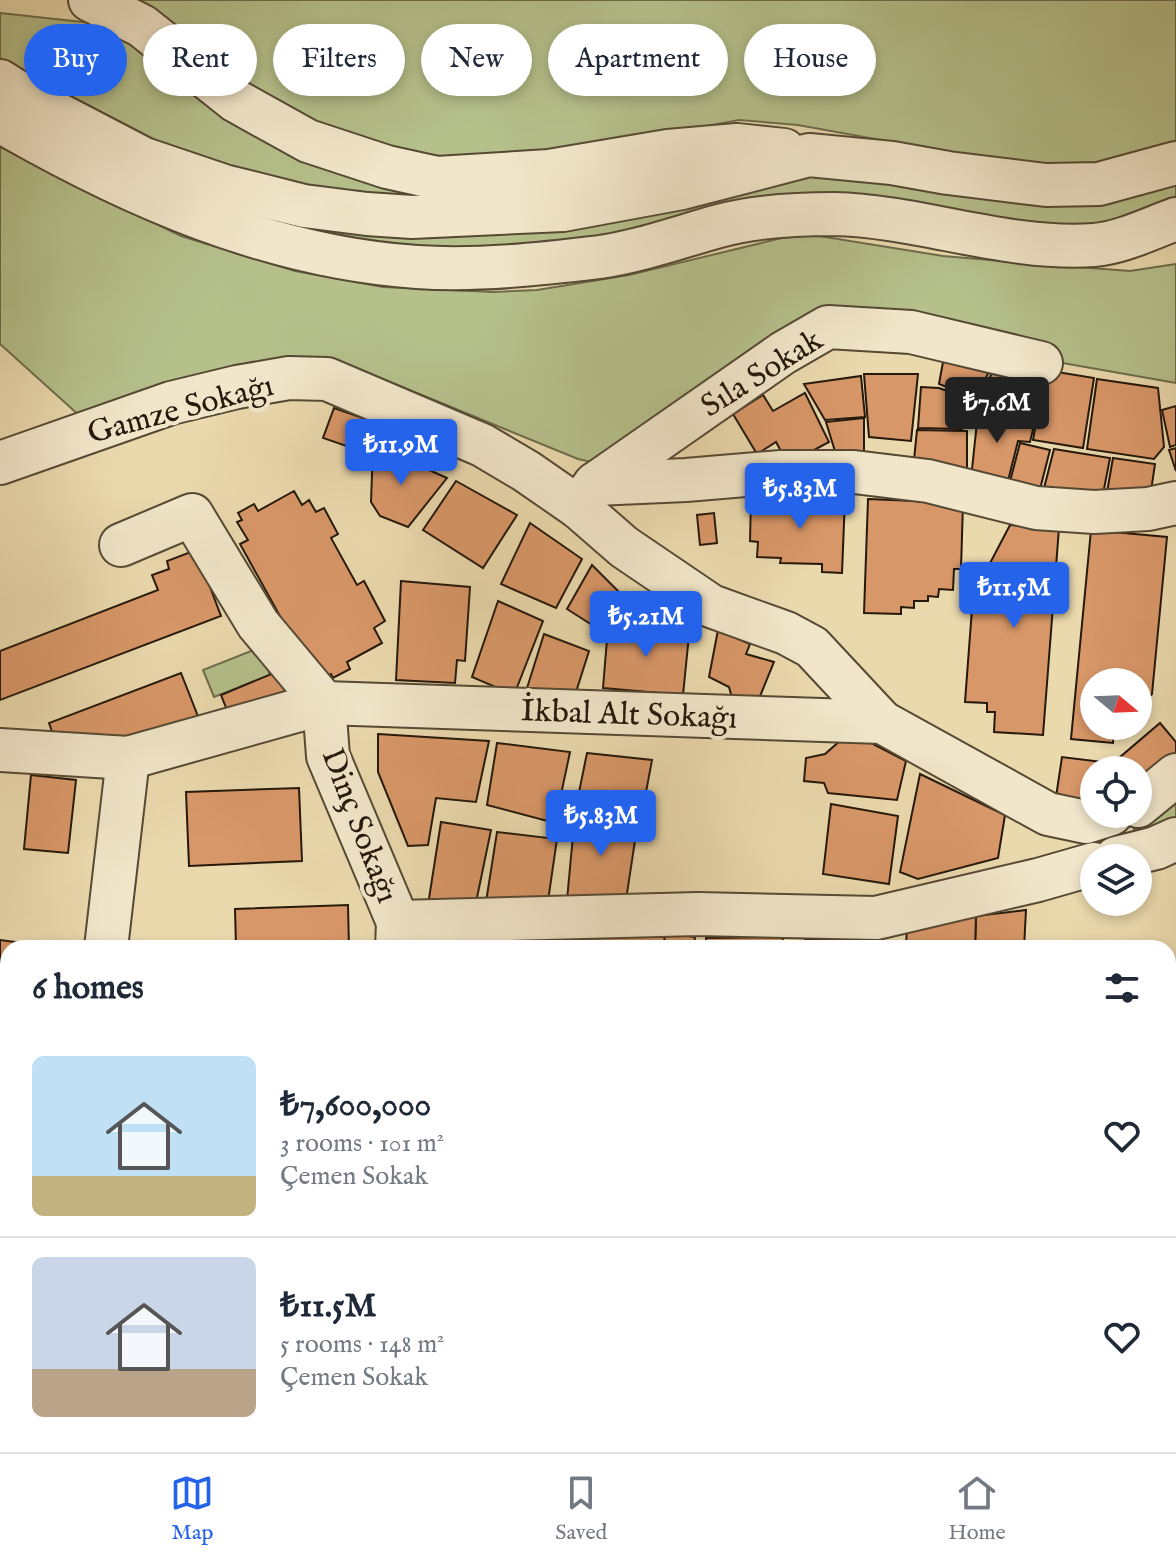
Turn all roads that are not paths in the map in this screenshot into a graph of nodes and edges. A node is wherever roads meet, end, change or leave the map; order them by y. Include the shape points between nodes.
1 (90, 0) edge
2 (0, 81) edge
3 (0, 121) edge
4 (809, 155) junction
5 (1176, 163) edge
6 (1176, 219) edge
7 (1176, 243) edge
8 (1098, 244) junction
9 (1041, 363) dead end
10 (0, 463) edge
11 (586, 496) junction
12 (1176, 503) edge
13 (121, 545) dead end
14 (324, 703) junction
15 (882, 722) junction
16 (0, 750) edge
17 (109, 757) junction
18 (1176, 775) edge
19 (1152, 795) edge
20 (1080, 817) edge
21 (1176, 839) edge
22 (1152, 849) edge
23 (1080, 868) edge
24 (397, 935) edge
25 (106, 940) edge

1 - 4 street via 142,26 236,101 308,141 437,178 549,171 737,145
2 - 4 street via 144,159 304,206 367,214 563,210 682,188
3 - 8 street via 125,186 224,227 332,257 419,267 506,266 603,256 779,215 873,217 1014,241
4 - 5 street via 1046,185 1099,184
6 - 8 street
7 - 8 street
9 - 11 street, Sıla Sokak via 911,332 828,327 783,353
10 - 11 street, Gamze Sokağı via 197,397 289,378 327,379
11 - 12 street via 781,472 854,472 928,481 1036,508 1094,512
11 - 15 street, Gamze Sokağı via 624,547 711,606 812,647
13 - 14 street via 192,515 258,624
14 - 15 street, İkbal Alt Sokağı
14 - 17 street, İkbal Alt Sokağı
14 - 24 street, Dinç Sokağı via 328,756
15 - 20 street, İkbal Alt Sokağı via 1048,814
16 - 17 street, İkbal Alt Sokağı
17 - 25 street
18 - 19 street
21 - 22 street
23 - 24 street via 876,918 698,914

